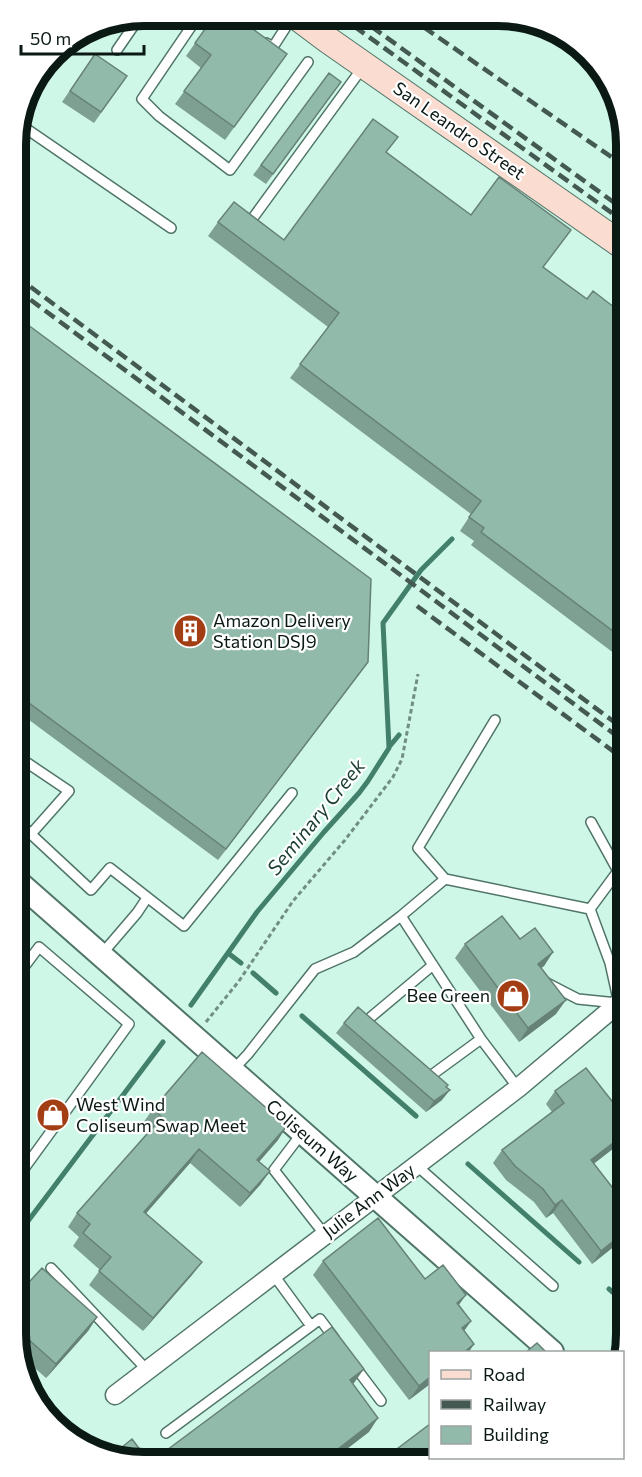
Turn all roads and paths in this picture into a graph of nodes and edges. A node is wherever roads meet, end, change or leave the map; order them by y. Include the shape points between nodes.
1 (133, 26) edge
2 (192, 26) edge
3 (287, 26) edge
4 (308, 26) edge
5 (253, 34) edge
6 (117, 50) dead end
7 (309, 62) dead end
8 (364, 65) junction
9 (27, 129) edge
10 (250, 222) edge
11 (171, 228) dead end
12 (616, 241) edge
13 (418, 674) dead end
14 (495, 720) dead end
15 (26, 762) edge
16 (292, 793) dead end
17 (591, 822) dead end
18 (26, 829) edge
19 (31, 834) junction
20 (616, 867) edge
21 (616, 874) edge
22 (445, 879) junction
23 (26, 889) edge
24 (147, 898) junction
25 (590, 909) junction
26 (401, 916) junction
27 (101, 955) junction
28 (26, 964) edge
29 (433, 964) junction
30 (542, 980) edge
31 (616, 984) edge
32 (616, 1003) edge
33 (616, 1009) edge
34 (371, 1017) edge
35 (194, 1037) junction
36 (482, 1039) junction
37 (232, 1071) junction
38 (429, 1077) edge
39 (518, 1088) junction
40 (302, 1133) junction
41 (26, 1163) edge
42 (416, 1165) junction
43 (375, 1197) junction
44 (325, 1235) junction
45 (51, 1268) dead end
46 (273, 1274) junction
47 (553, 1286) dead end
48 (311, 1326) junction
49 (340, 1346) edge
50 (550, 1351) edge
51 (347, 1355) edge
52 (147, 1370) junction
53 (115, 1395) dead end
54 (381, 1401) dead end
55 (166, 1433) dead end

1 - 6 lane
2 - 7 lane via 142,99 230,170
3 - 5 lane via 273,47
4 - 8 main road, San Leandro Street
8 - 10 lane
8 - 12 main road, San Leandro Street
9 - 11 lane
13 - 35 path via 402,759 393,777 293,901 239,981
14 - 22 lane via 418,848
15 - 19 lane via 69,791
16 - 24 lane via 184,926
17 - 20 lane
18 - 19 lane
19 - 24 lane via 91,890 110,868
21 - 25 lane
22 - 25 lane
22 - 26 lane
23 - 27 street, Coliseum Way
24 - 27 lane
25 - 31 lane
26 - 29 lane
26 - 37 lane via 354,952 315,969
27 - 35 street, Coliseum Way
28 - 41 lane via 39,947 129,1024
29 - 34 lane
29 - 36 lane
30 - 32 lane via 578,999
33 - 39 street, Julie Ann Way
35 - 37 street, Coliseum Way
36 - 38 lane
36 - 39 lane
37 - 40 street, Coliseum Way
39 - 42 street, Julie Ann Way
40 - 43 street, Coliseum Way
40 - 44 lane via 274,1170
42 - 43 street, Julie Ann Way
42 - 47 lane
43 - 44 street, Julie Ann Way
43 - 50 street, Coliseum Way
44 - 46 street, Julie Ann Way
45 - 52 lane
46 - 48 lane
46 - 52 street, Julie Ann Way
48 - 49 lane via 320,1319
48 - 55 lane
51 - 54 lane
52 - 53 street, Julie Ann Way

